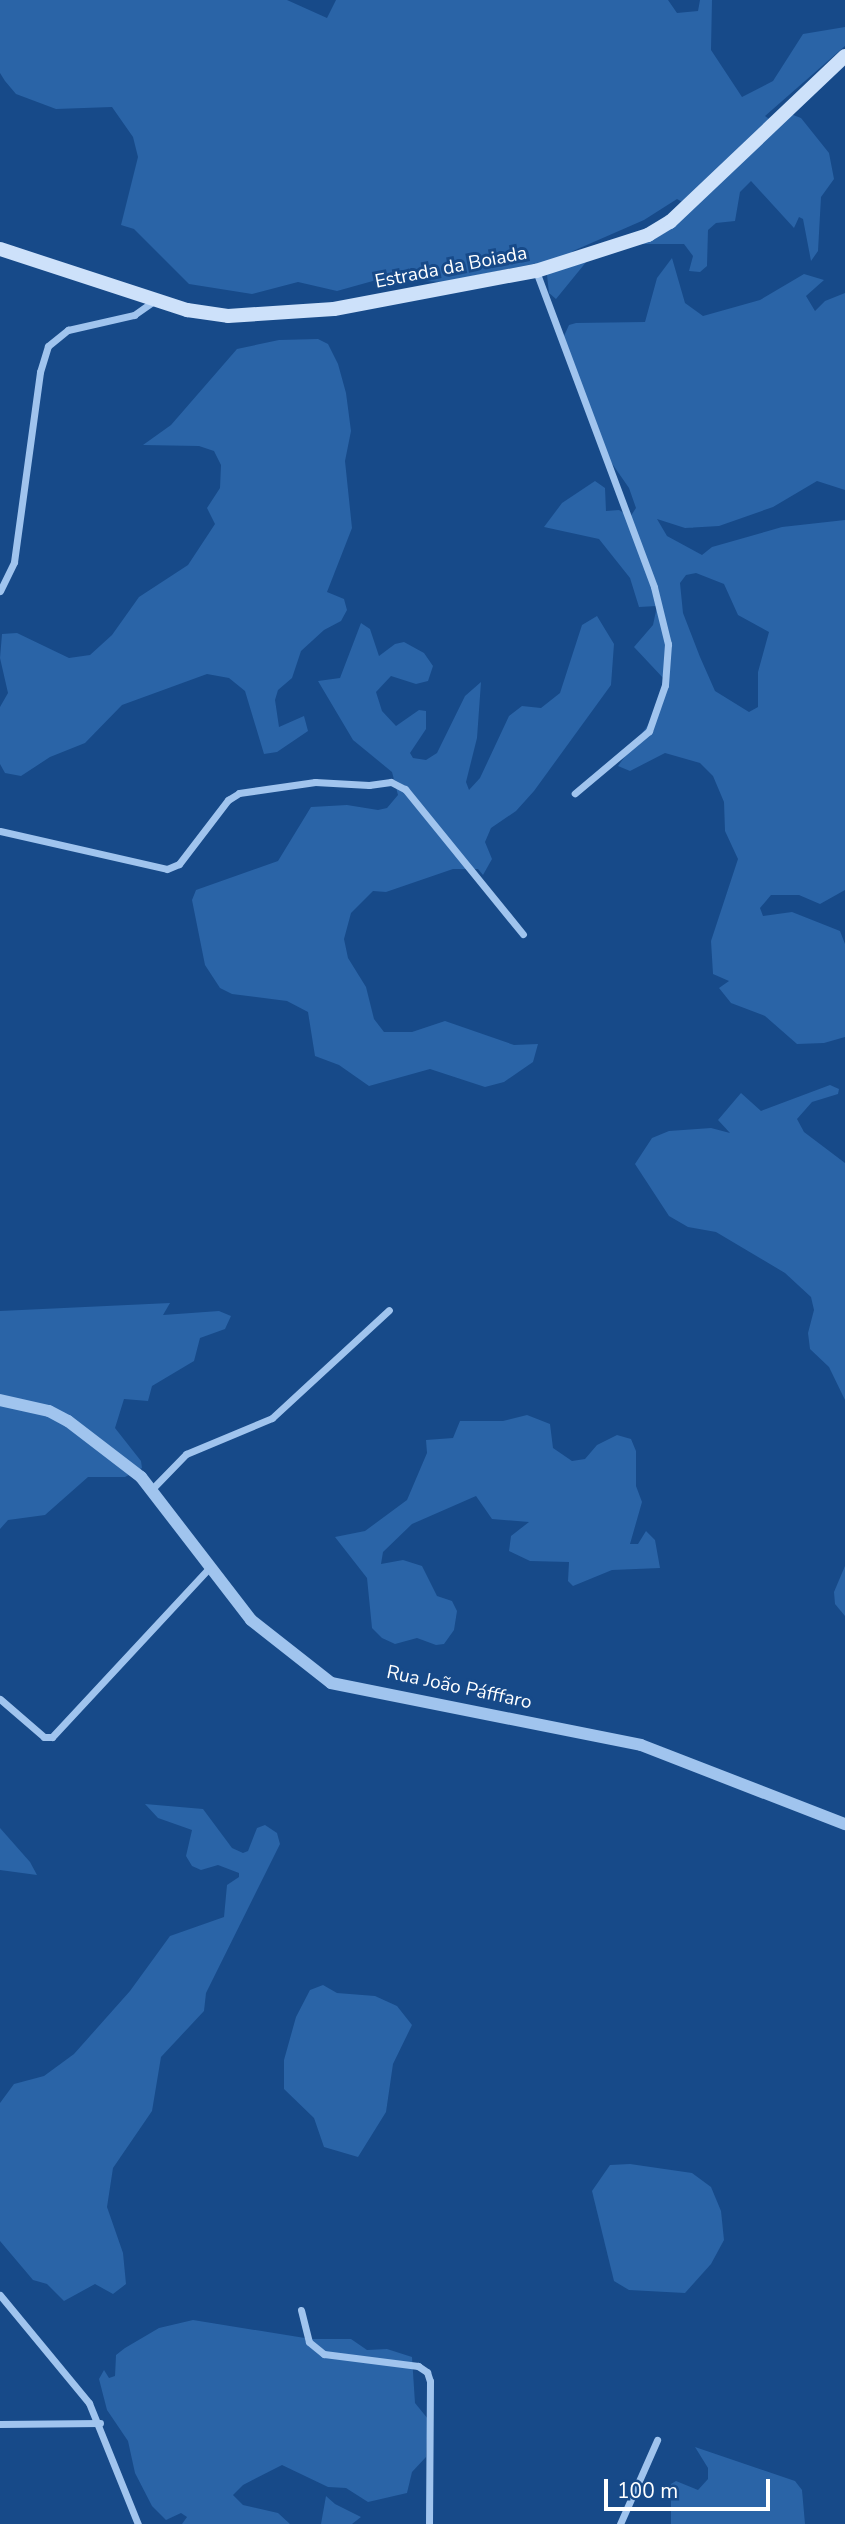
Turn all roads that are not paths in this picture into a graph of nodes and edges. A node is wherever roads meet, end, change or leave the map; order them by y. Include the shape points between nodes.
1 (845, 55) edge
2 (0, 249) edge
3 (536, 271) junction
4 (155, 300) junction
5 (0, 591) edge
6 (576, 793) dead end
7 (0, 831) edge
8 (523, 934) dead end
9 (389, 1310) dead end
10 (0, 1399) edge
11 (152, 1489) junction
12 (209, 1567) junction
13 (0, 1699) edge
14 (845, 1824) edge
15 (0, 2295) edge
16 (301, 2310) dead end
17 (100, 2423) junction
18 (0, 2424) edge
19 (657, 2441) dead end
20 (138, 2524) edge
21 (429, 2524) edge
22 (620, 2524) edge

1 - 3 main road, Estrada da Boiada via 670,222 648,235
2 - 4 main road, Estrada da Boiada
3 - 4 main road, Estrada da Boiada via 439,292 288,313 228,316
3 - 6 street via 654,587 668,644 665,685 649,731
4 - 5 street via 134,315 68,330 48,346 40,372 14,562
7 - 8 street via 167,869 179,864 228,800 239,793 315,782 391,782 405,789
9 - 11 street via 272,1418 186,1454
10 - 11 street, Rua João Páfffaro via 49,1411 68,1421
11 - 12 street, Rua João Páfffaro
12 - 13 street via 50,1739
12 - 14 street, Rua João Páfffaro via 251,1620 331,1683 641,1745
15 - 17 street via 69,2375
16 - 21 street via 309,2342 324,2354 418,2366 427,2372
17 - 18 street
17 - 20 street
19 - 22 street

